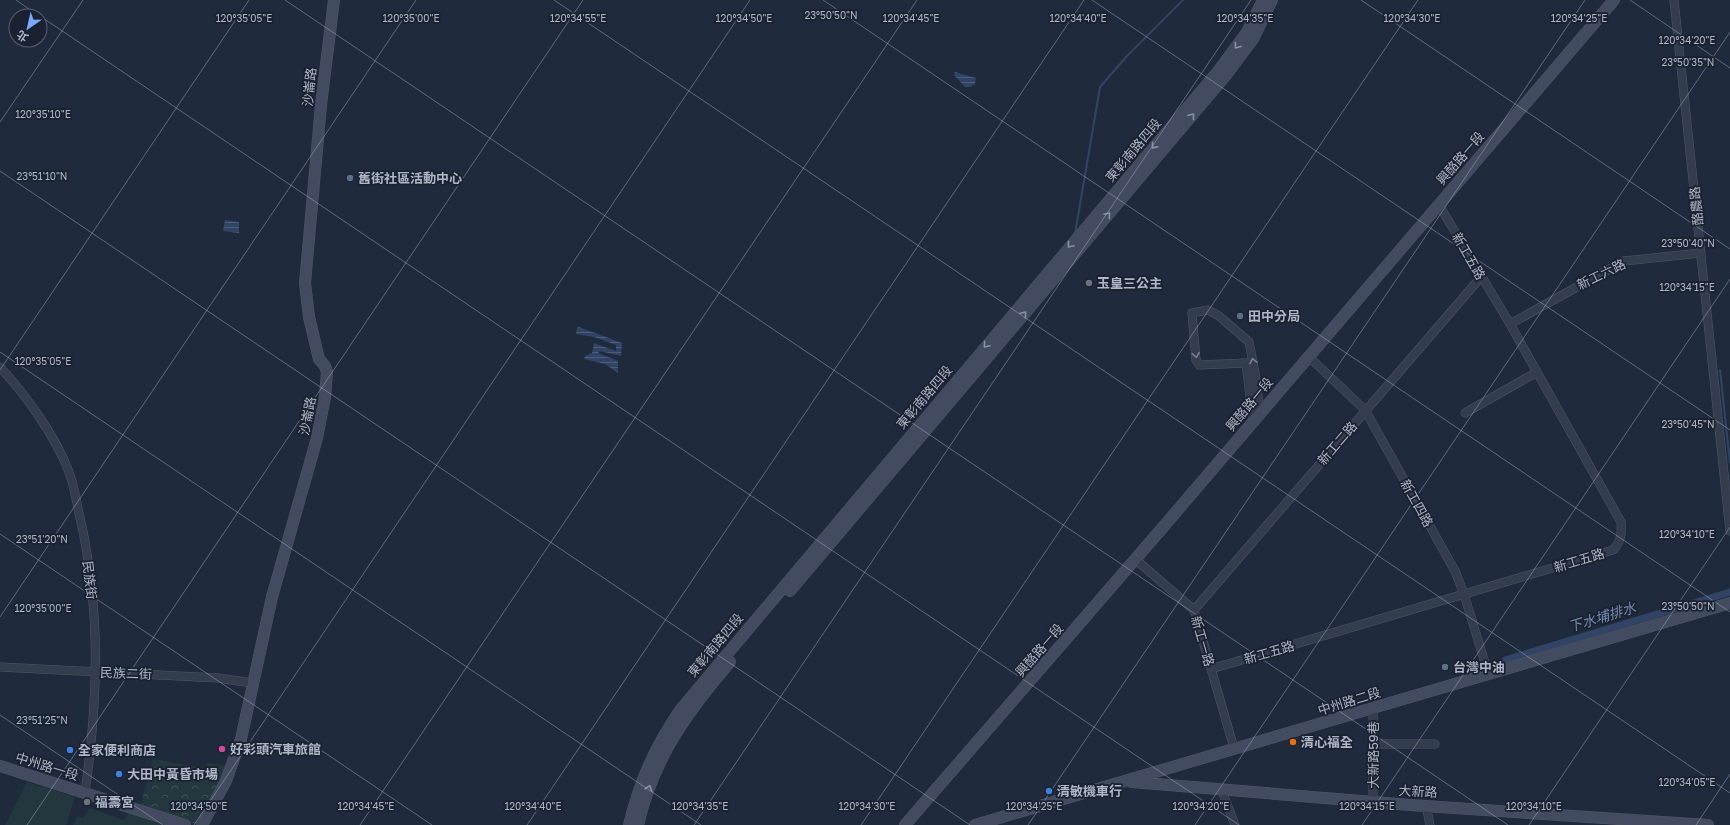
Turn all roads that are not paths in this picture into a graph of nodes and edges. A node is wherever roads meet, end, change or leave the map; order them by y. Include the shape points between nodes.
1 (334, 0) edge
2 (1263, 0) edge
3 (1272, 0) edge
4 (1614, 0) edge
5 (1674, 0) edge
6 (1439, 205) junction
7 (1701, 254) junction
8 (1480, 277) junction
9 (1510, 324) junction
10 (1308, 356) junction
11 (0, 367) edge
12 (1537, 372) junction
13 (1365, 410) junction
14 (1465, 413) dead end
15 (1256, 417) junction
16 (1730, 531) edge
17 (1135, 559) junction
18 (1464, 594) junction
19 (1730, 603) edge
20 (1194, 610) junction
21 (0, 666) edge
22 (1211, 669) junction
23 (97, 672) junction
24 (1488, 674) junction
25 (252, 683) junction
26 (1373, 708) junction
27 (1373, 744) junction
28 (1435, 744) dead end
29 (1234, 748) junction
30 (0, 766) edge
31 (1126, 782) junction
32 (1222, 791) junction
33 (86, 792) junction
34 (1373, 802) junction
35 (1426, 805) junction
36 (185, 825) edge
37 (202, 825) edge
38 (629, 825) edge
39 (638, 825) edge
40 (905, 825) edge
41 (975, 825) edge
42 (1235, 825) edge
43 (1430, 825) edge
44 (1708, 825) edge

1 - 25 street, 沙崙路 via 321,105 305,283 309,317 319,359 327,372 325,397 317,438 272,597
2 -> 38 street, 東彰南路四段 via 1247,32 1220,70 681,709 652,756 635,800
39 -> 3 street, 東彰南路四段 via 660,760 672,737 692,709 1227,74 1253,38
4 - 6 street, 興酪路一段
5 - 7 street, 酪農路
6 - 8 street, 新工五路
6 - 10 street, 興酪路一段
7 - 9 street, 新工六路 via 1624,261
7 - 16 street, 酪農路
8 - 9 street, 新工五路
8 - 13 street, 新工二路
9 - 12 street, 新工五路
10 - 13 street, 新工四路
10 - 15 street, 興酪路一段
11 - 23 street, 民族街 via 53,438 69,472 86,548 94,610
12 - 14 street
12 - 18 street, 新工五路 via 1621,522 1620,540 1613,550
13 - 18 street, 新工四路 via 1455,571
13 - 20 street, 新工二路
15 -> 15 street via 1255,373 1249,342 1208,310 1192,313 1196,360 1199,365 1246,363
15 - 17 street, 興酪路一段
17 - 20 street, 新工一路
17 - 40 street, 興酪路一段
18 - 22 street, 新工五路
18 - 24 street, 新工四路
19 - 24 street, 中州路二段
20 - 22 street, 新工一路
21 - 23 street, 民族二街
22 - 29 street, 新工一路
23 - 25 street, 民族二街 via 218,678
23 - 33 street, 民族街 via 94,732
24 - 26 street, 中州路二段
25 - 37 street, 沙崙路 via 241,739 232,766
26 - 27 street, 大新路59巷
26 - 29 street, 中州路二段
27 - 28 street
27 - 34 street, 大新路59巷
29 - 31 street, 中州路二段
30 - 33 street, 中州路一段
31 - 32 street, 大新路
31 - 41 street, 中州路二段
32 - 34 street, 大新路
32 - 42 street
33 - 36 street
34 - 35 street, 大新路
35 - 43 street
35 - 44 street, 大新路

